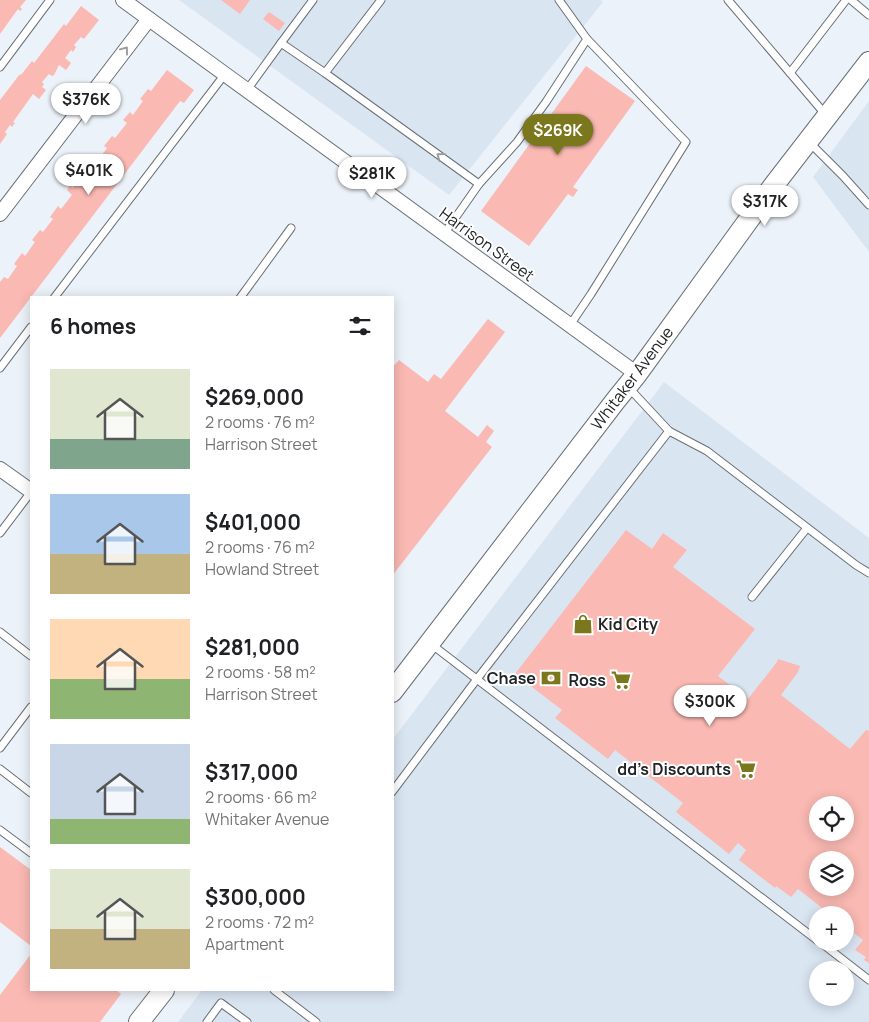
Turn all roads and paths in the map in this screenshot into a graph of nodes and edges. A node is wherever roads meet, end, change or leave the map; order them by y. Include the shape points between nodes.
1 (50, 0) edge
2 (123, 0) edge
3 (313, 0) edge
4 (381, 0) edge
5 (559, 0) edge
6 (728, 0) edge
7 (846, 0) edge
8 (850, 0) edge
9 (869, 15) edge
10 (149, 19) junction
11 (587, 39) junction
12 (281, 43) junction
13 (869, 62) edge
14 (0, 67) edge
15 (325, 73) junction
16 (790, 73) junction
17 (225, 74) junction
18 (247, 90) junction
19 (827, 117) junction
20 (808, 141) junction
21 (479, 184) junction
22 (869, 205) edge
23 (0, 214) edge
24 (291, 228) dead end
25 (444, 234) junction
26 (56, 296) edge
27 (241, 296) edge
28 (570, 325) junction
29 (30, 328) edge
30 (0, 368) edge
31 (632, 380) junction
32 (670, 431) junction
33 (0, 469) edge
34 (30, 491) edge
35 (30, 493) edge
36 (807, 528) junction
37 (0, 533) edge
38 (869, 574) edge
39 (752, 597) dead end
40 (0, 632) edge
41 (430, 643) junction
42 (30, 655) edge
43 (477, 679) junction
44 (394, 689) edge
45 (30, 708) edge
46 (0, 748) edge
47 (0, 769) edge
48 (394, 789) edge
49 (29, 791) edge
50 (0, 830) edge
51 (30, 852) edge
52 (809, 934) edge
53 (831, 951) edge
54 (869, 980) edge
55 (163, 991) edge
56 (275, 991) edge
57 (139, 1022) edge
58 (207, 1022) edge
59 (247, 1022) edge
60 (316, 1022) edge

1 - 14 lane
2 - 10 street, Harrison Street
3 - 12 lane
4 - 15 lane
5 - 11 lane
6 - 16 lane
7 - 16 lane
8 - 9 lane
10 - 17 street, Harrison Street
23 -> 10 street
11 - 21 lane via 517,142
11 - 28 lane via 686,142
12 - 15 lane
12 - 18 lane
13 - 19 street, Whitaker Avenue
21 -> 15 lane
16 - 19 lane
17 - 18 street, Harrison Street
17 - 26 lane
18 - 25 street, Harrison Street
19 - 20 street, Whitaker Avenue
20 - 22 lane
20 - 31 street, Whitaker Avenue
21 - 25 lane
24 - 27 lane
25 - 28 street, Harrison Street
28 - 31 street, Harrison Street
29 - 30 lane
31 - 32 lane
31 - 41 street, Whitaker Avenue
32 - 36 lane via 707,451
32 - 43 lane
33 - 34 street
35 - 37 lane
36 - 38 lane
36 - 39 lane
40 - 42 lane
41 - 43 lane
41 - 44 street, Whitaker Avenue
43 - 48 lane
43 - 52 lane
45 - 46 lane
47 - 49 lane
50 - 51 lane
53 - 54 lane
55 - 57 street
56 - 60 lane
58 - 59 lane via 221,1004

